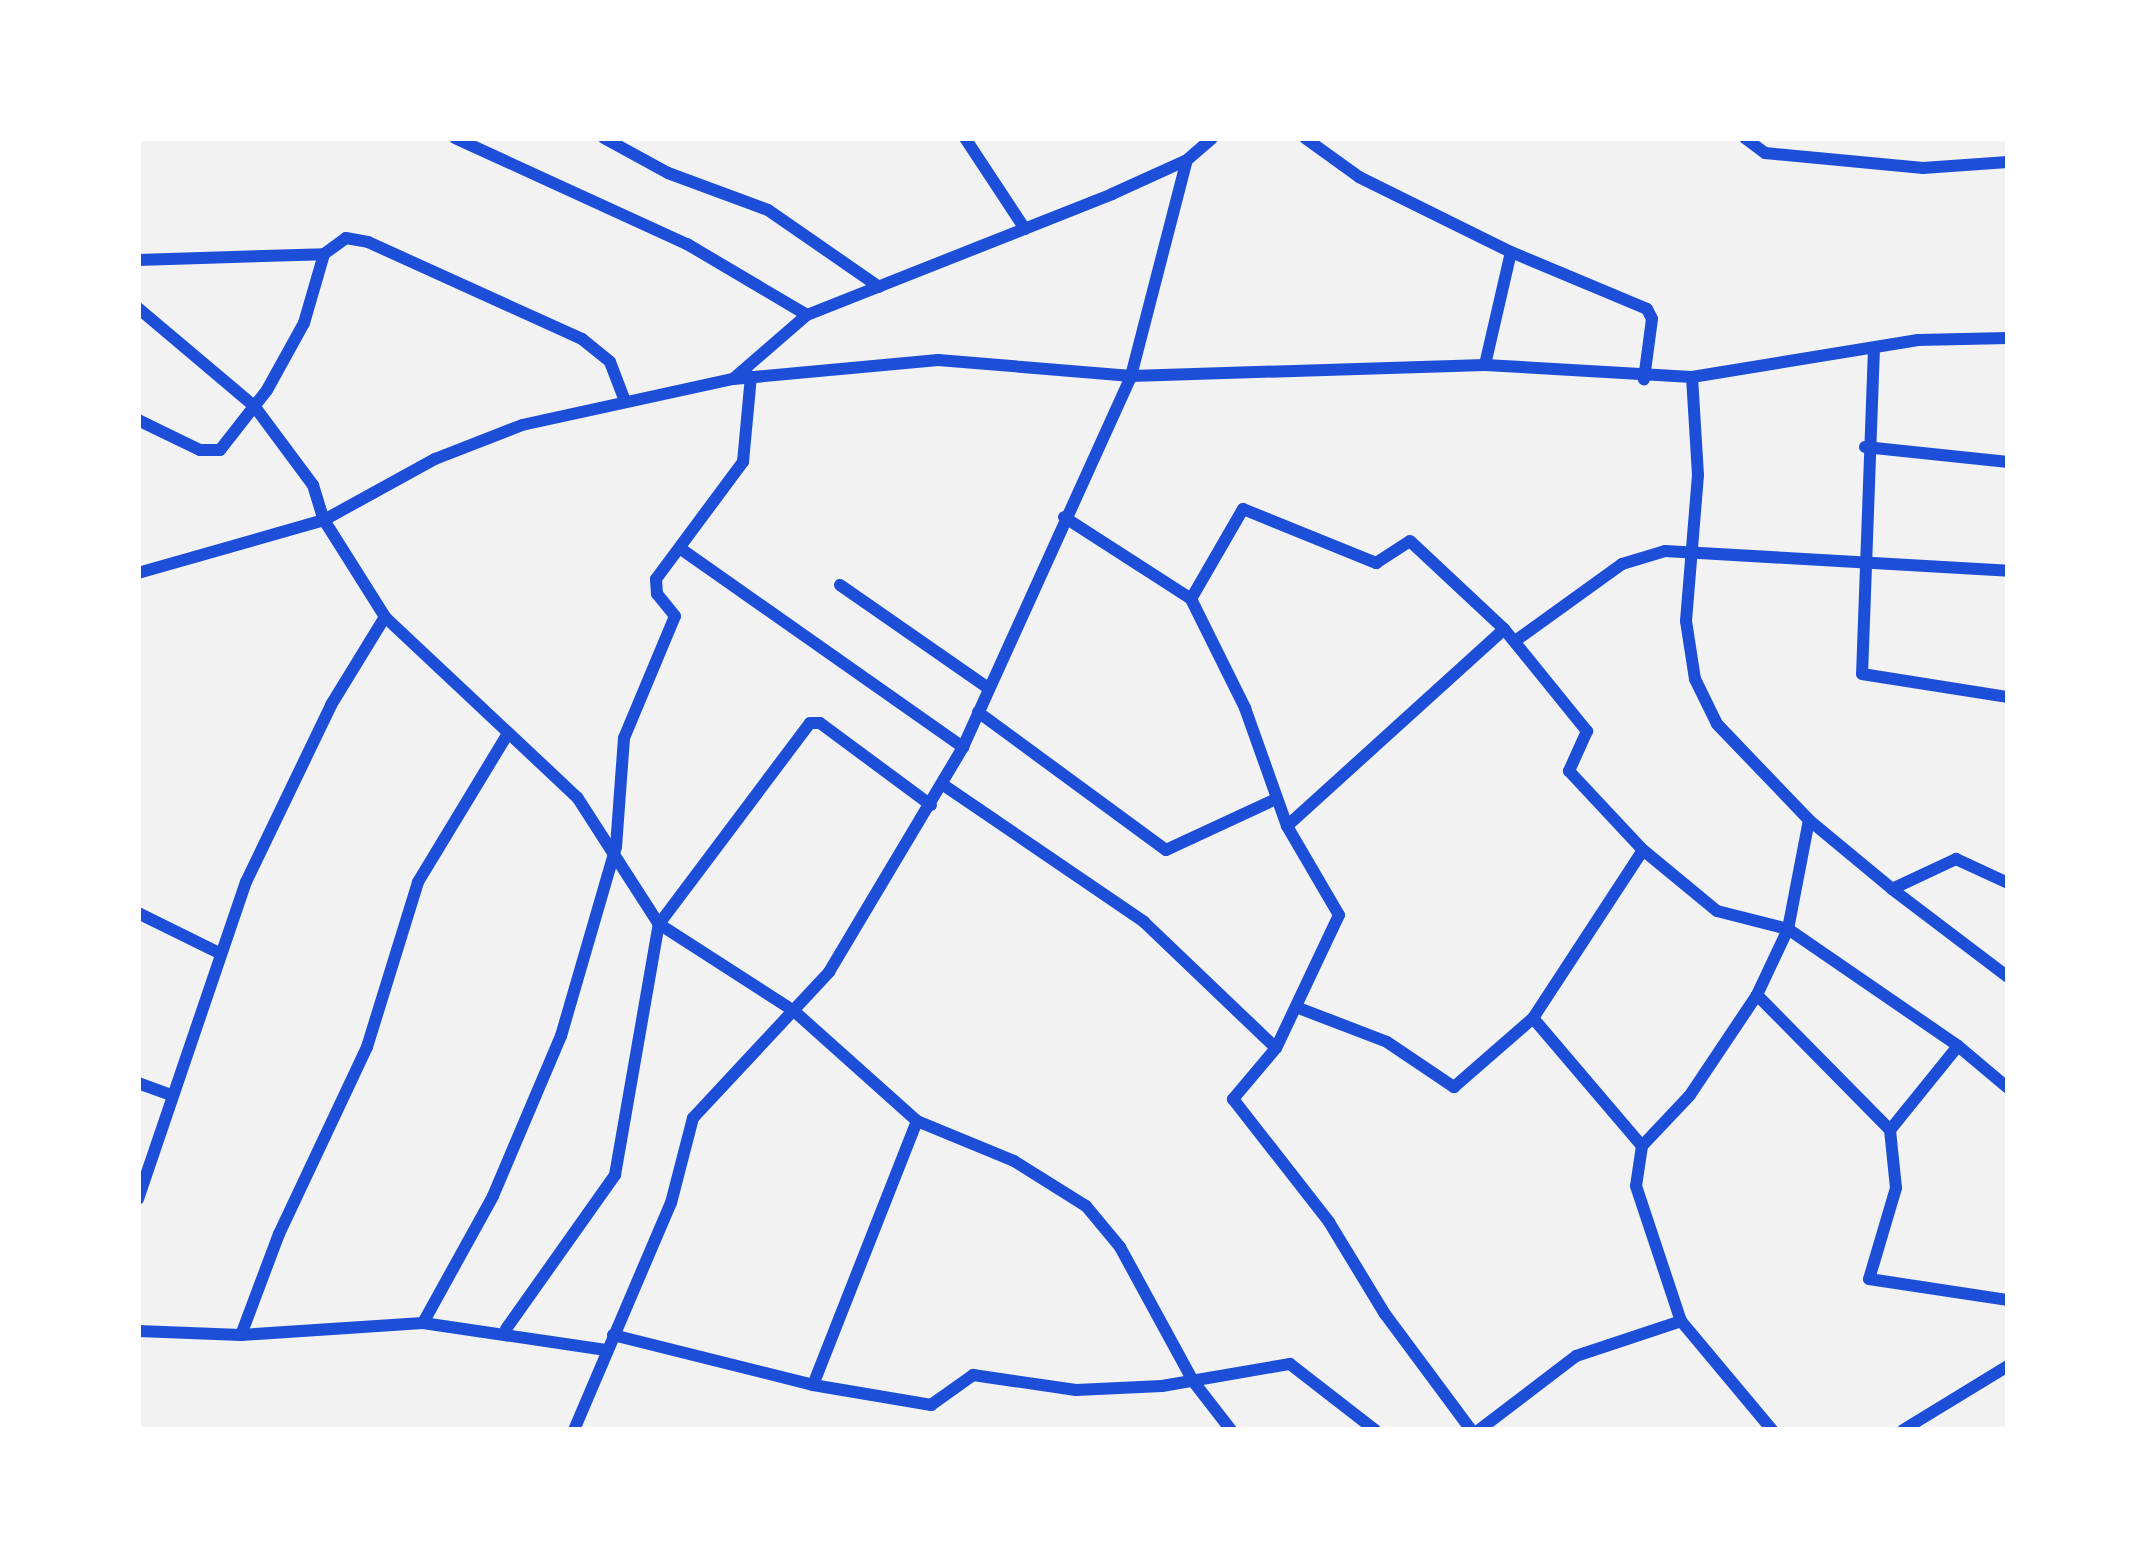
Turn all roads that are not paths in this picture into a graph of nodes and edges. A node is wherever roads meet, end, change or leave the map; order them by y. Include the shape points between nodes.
1 (455, 138) edge
2 (604, 138) edge
3 (964, 138) edge
4 (1212, 138) edge
5 (1305, 138) edge
6 (1745, 138) edge
7 (1187, 160) junction
8 (2008, 163) edge
9 (1025, 229) junction
10 (1511, 252) junction
11 (324, 254) junction
12 (138, 260) edge
13 (879, 287) junction
14 (138, 308) edge
15 (808, 315) junction
16 (2008, 338) edge
17 (1874, 347) junction
18 (1485, 364) junction
19 (751, 376) junction
20 (1131, 376) junction
21 (1692, 377) junction
22 (733, 379) junction
23 (1644, 379) junction
24 (625, 401) junction
25 (255, 407) junction
26 (138, 420) edge
27 (1865, 447) junction
28 (2008, 462) edge
29 (1064, 517) junction
30 (324, 520) junction
31 (681, 549) junction
32 (1694, 550) junction
33 (1865, 562) junction
34 (2008, 571) edge
35 (138, 573) edge
36 (840, 585) dead end
37 (1191, 599) junction
38 (385, 617) junction
39 (1504, 629) junction
40 (1515, 641) junction
41 (988, 688) junction
42 (2008, 697) edge
43 (978, 712) junction
44 (507, 735) junction
45 (963, 747) junction
46 (942, 784) junction
47 (1276, 799) junction
48 (931, 806) junction
49 (1809, 820) junction
50 (1287, 826) junction
51 (616, 847) junction
52 (1643, 850) junction
53 (2008, 883) edge
54 (1892, 889) junction
55 (138, 913) edge
56 (658, 924) junction
57 (1788, 929) junction
58 (217, 952) junction
59 (2008, 977) edge
60 (1757, 995) junction
61 (1296, 1007) junction
62 (794, 1011) junction
63 (1533, 1018) junction
64 (1958, 1046) junction
65 (1276, 1048) junction
66 (138, 1083) edge
67 (2008, 1088) edge
68 (172, 1096) junction
69 (917, 1121) junction
70 (1890, 1130) junction
71 (1642, 1146) junction
72 (138, 1199) edge
73 (2008, 1300) edge
74 (1681, 1322) junction
75 (423, 1323) junction
76 (506, 1329) junction
77 (138, 1331) edge
78 (613, 1334) junction
79 (242, 1335) junction
80 (606, 1350) junction
81 (2008, 1366) edge
82 (1193, 1381) junction
83 (813, 1385) junction
84 (574, 1430) edge
85 (1231, 1430) edge
86 (1375, 1430) edge
87 (1475, 1430) edge
88 (1772, 1430) edge
89 (1904, 1430) edge

1 - 15 street via 687,244
2 - 13 street via 668,173 768,210
3 - 9 street
4 - 7 street
5 - 10 street via 1359,177
6 - 8 street via 1765,153 1878,164
7 - 9 street
7 - 20 street
9 - 13 street
10 - 18 street
10 - 23 street via 1646,309 1652,319
11 - 12 street
11 - 24 street via 346,238 368,242 548,319 610,362
11 - 25 street via 304,323
13 - 15 street
14 - 25 street
15 - 22 street
16 - 17 street
17 - 21 street
17 - 27 street
18 - 20 street
18 - 23 street
19 - 20 street via 938,360
19 - 22 street
19 - 31 street via 743,462
20 - 29 street
21 - 23 street
21 - 32 street
22 - 24 street
24 - 30 street via 522,425 435,458
25 - 26 street via 212,453
25 - 30 street via 313,485
27 - 28 street
27 - 33 street
29 - 37 street
29 - 41 street
30 - 35 street
30 - 38 street
31 - 45 street
31 - 51 street via 655,584 675,616 624,738 614,788
32 - 33 street
32 - 40 street via 1622,563
32 - 49 street via 1685,621 1695,680 1717,724
33 - 34 street
33 - 42 street via 1867,679
36 - 41 street
37 - 39 street via 1246,509 1376,562 1410,541
37 - 47 street via 1245,708
38 - 44 street
38 - 58 street via 331,704
39 - 40 street
39 - 50 street
40 - 52 street via 1587,731 1569,771
41 - 43 street
43 - 45 street
43 - 47 street via 1166,850
44 - 51 street via 577,796
44 - 79 street via 418,882 367,1047 279,1234
45 - 46 street
46 - 48 street
46 - 65 street via 1144,922
47 - 50 street
48 - 56 street via 813,721
48 - 62 street via 875,906
49 - 54 street
49 - 57 street
50 - 61 street via 1339,915
51 - 56 street
51 - 75 street via 561,1036 493,1196
52 - 57 street via 1728,918
52 - 63 street
53 - 54 street via 1956,860
54 - 59 street
55 - 58 street
56 - 62 street
56 - 76 street via 615,1175
57 - 60 street
57 - 64 street
58 - 68 street
60 - 70 street
60 - 71 street via 1690,1095
61 - 63 street via 1369,1033 1454,1087
61 - 65 street
62 - 69 street
62 - 78 street via 693,1118 670,1203
63 - 71 street
64 - 67 street
64 - 70 street
65 - 87 street via 1234,1091 1236,1105
66 - 68 street
68 - 72 street
69 - 82 street via 1014,1161 1086,1206 1120,1247
69 - 83 street
70 - 73 street via 1895,1188 1868,1279
71 - 74 street via 1636,1186
74 - 87 street via 1576,1356
74 - 88 street
75 - 76 street
75 - 79 street
76 - 80 street
77 - 79 street
78 - 80 street
78 - 83 street
80 - 84 street
81 - 89 street
82 - 83 street via 1076,1390 973,1375 932,1405
82 - 85 street
82 - 86 street via 1290,1364

